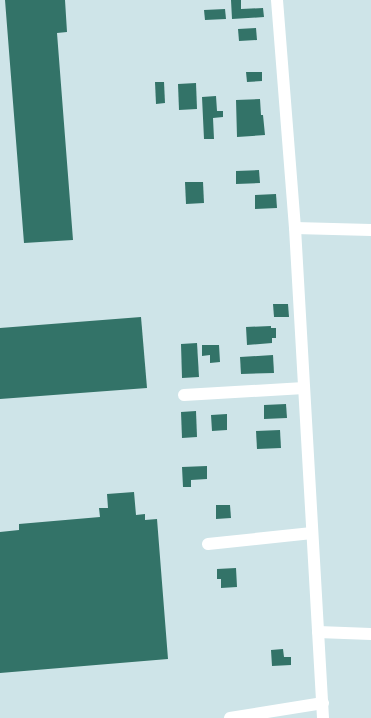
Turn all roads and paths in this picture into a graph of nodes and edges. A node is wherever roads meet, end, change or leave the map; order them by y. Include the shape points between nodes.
1 (277, 0) edge
2 (295, 228) junction
3 (371, 230) edge
4 (304, 388) junction
5 (184, 395) dead end
6 (312, 533) junction
7 (208, 544) dead end
8 (318, 632) junction
9 (371, 634) edge
10 (323, 704) junction
11 (230, 718) edge
12 (324, 718) edge

1 - 2 street
2 - 3 street
2 - 4 street
4 - 5 street
4 - 6 street
6 - 7 street
6 - 8 street
8 - 9 street
8 - 10 street
10 - 11 street
10 - 12 street

